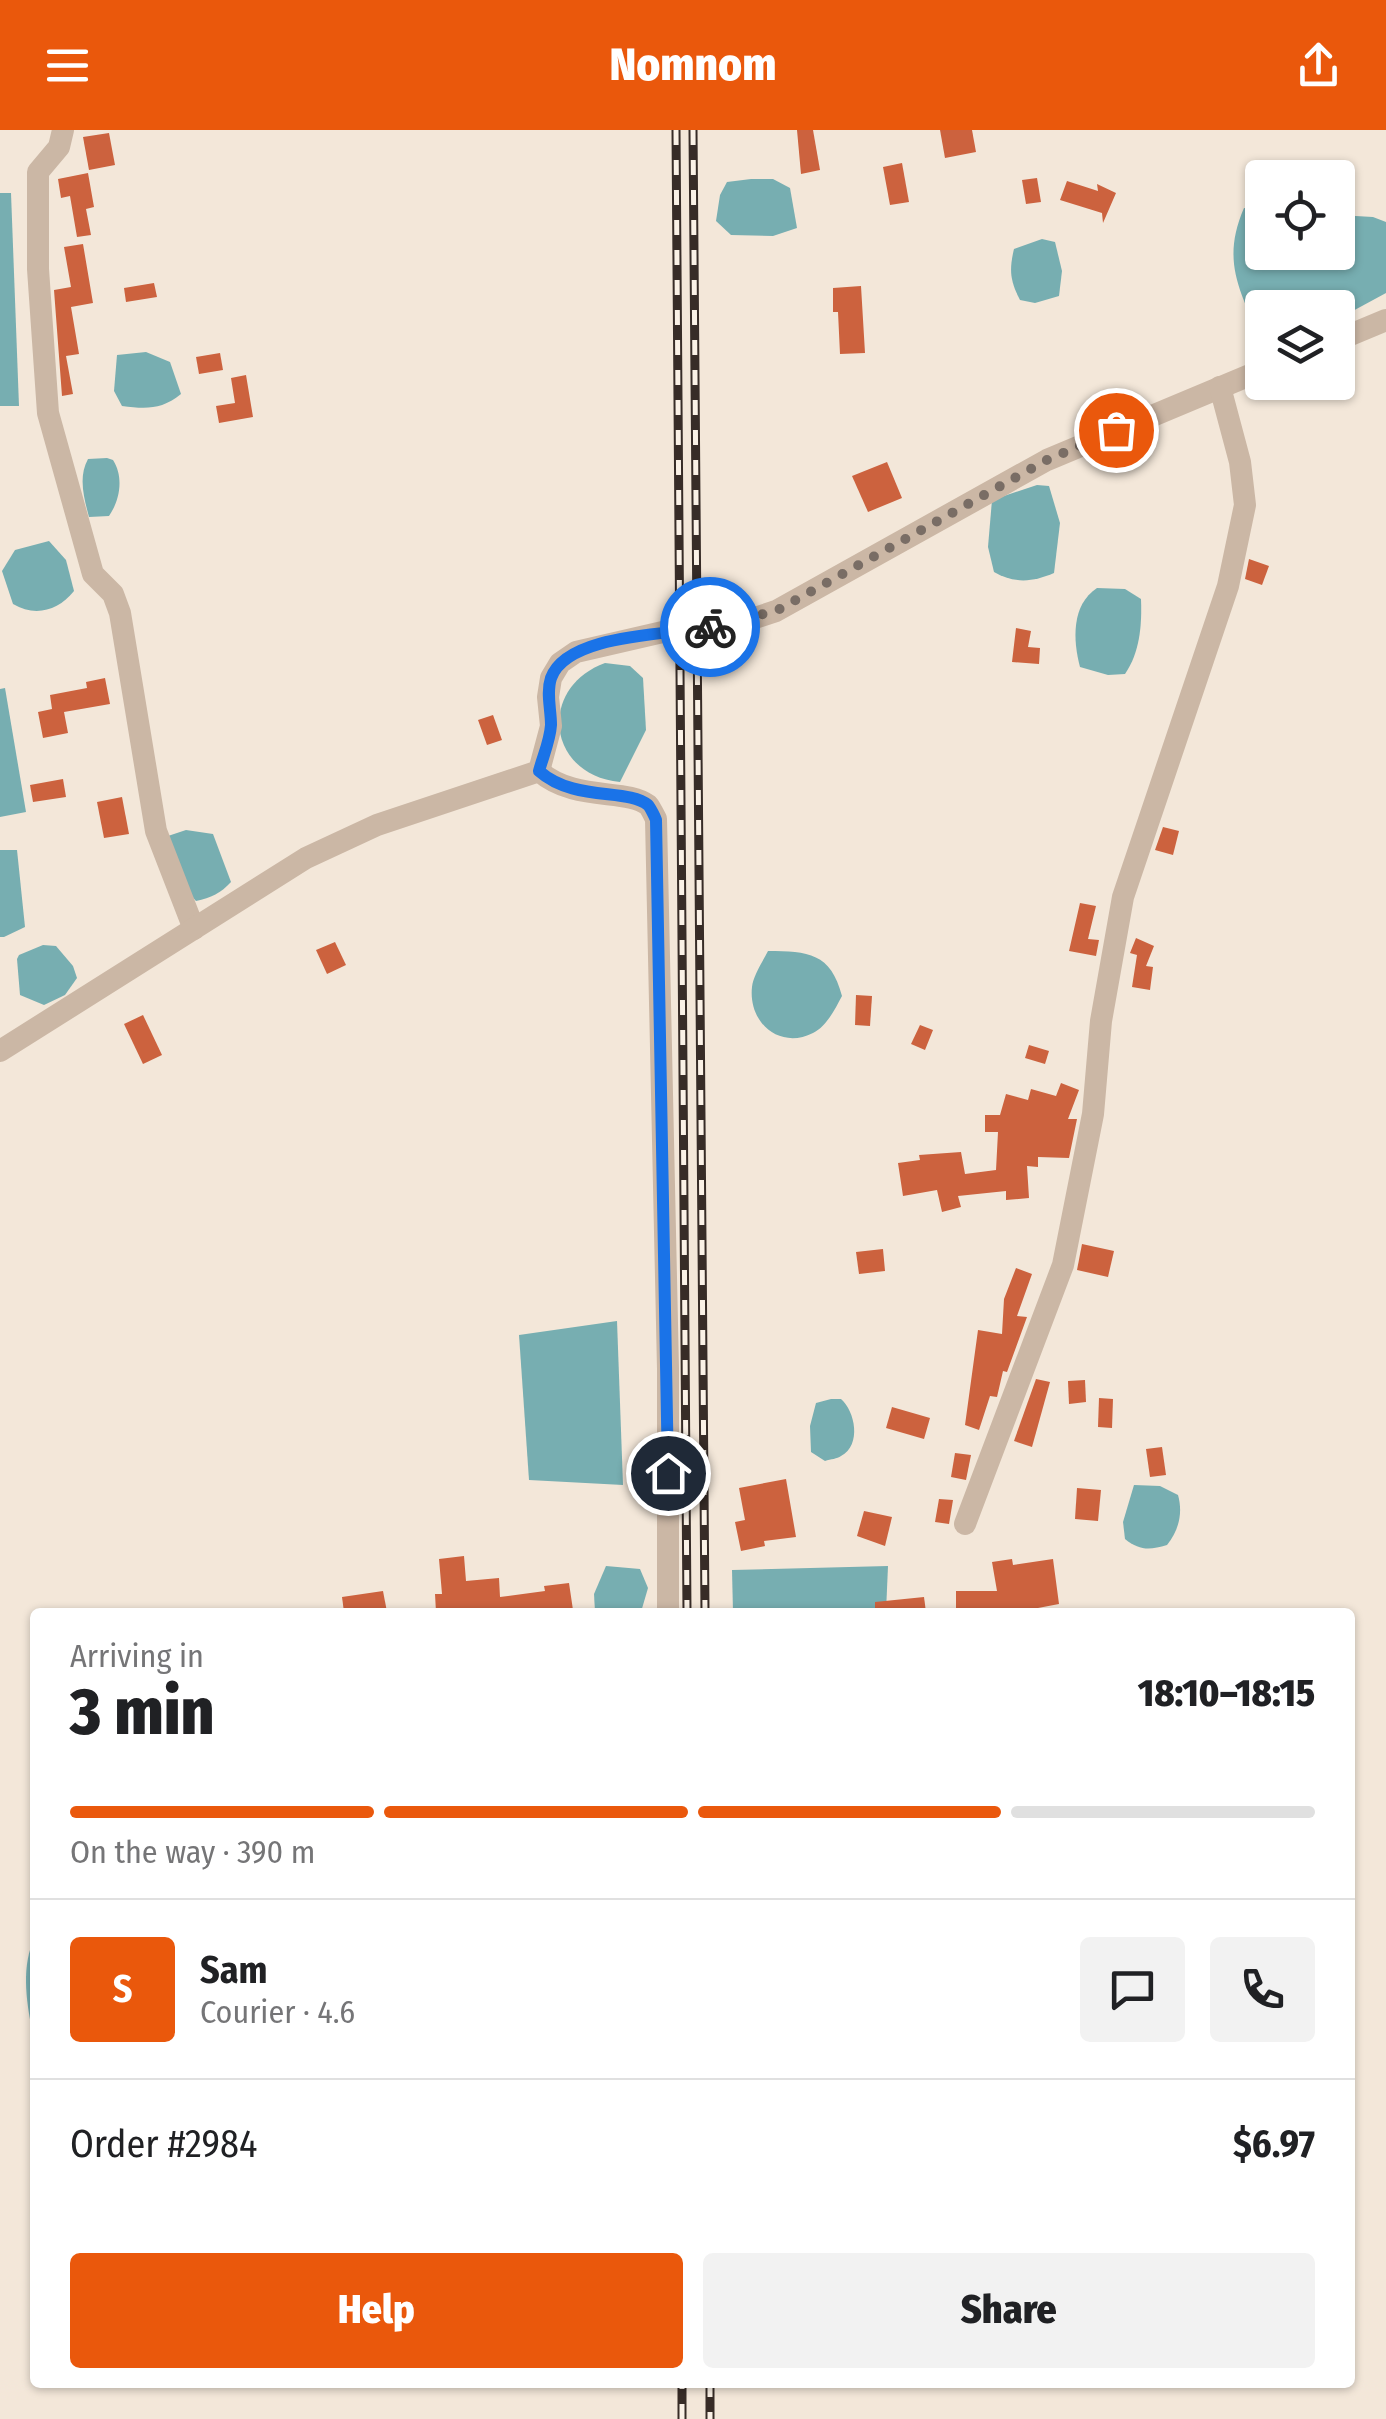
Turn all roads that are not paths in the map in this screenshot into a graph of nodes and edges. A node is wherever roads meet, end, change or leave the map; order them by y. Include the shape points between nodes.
1 (64, 130) edge
2 (1386, 320) edge
3 (1355, 333) edge
4 (1245, 377) edge
5 (1220, 387) junction
6 (539, 771) junction
7 (194, 929) junction
8 (0, 1052) edge
9 (964, 1524) dead end
10 (668, 1608) edge

1 - 7 street via 38,172 48,413 93,574 114,594 120,612 156,831
2 - 3 street
4 - 5 street
5 - 6 street via 1047,460 776,611 576,652 551,678 551,726
5 - 9 street via 1245,505 1228,586 1123,898 1093,1114 1063,1266
6 - 7 street via 306,858
6 - 10 street via 553,783 589,794 636,800 656,820
7 - 8 street

